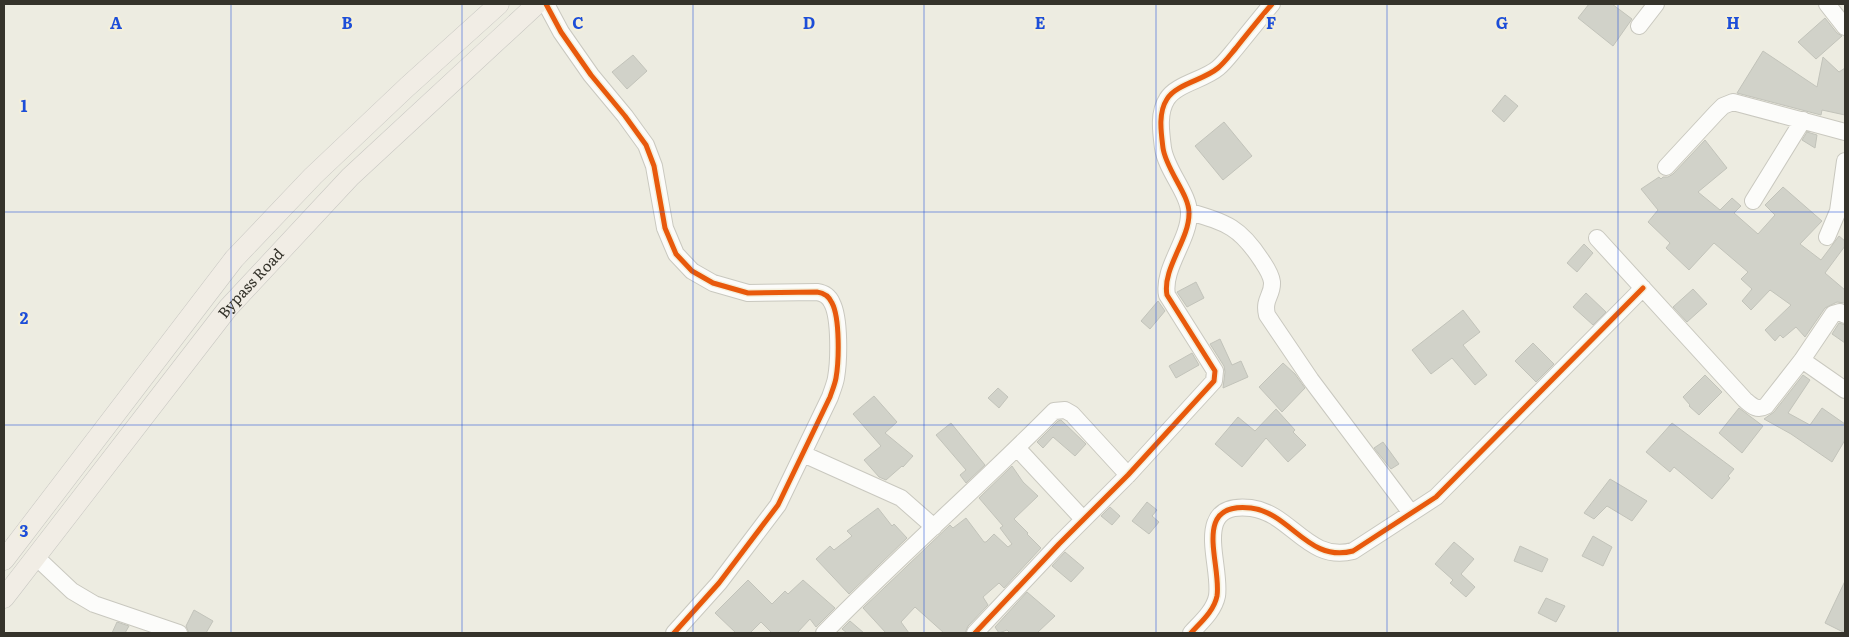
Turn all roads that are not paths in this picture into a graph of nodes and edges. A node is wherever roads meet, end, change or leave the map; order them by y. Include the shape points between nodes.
1 (499, 4) edge
2 (537, 4) edge
3 (546, 4) edge
4 (1272, 4) edge
5 (1656, 4) edge
6 (1827, 4) edge
7 (1639, 26) dead end
8 (1845, 28) edge
9 (1803, 120) junction
10 (1845, 132) edge
11 (1845, 161) edge
12 (1666, 167) dead end
13 (1753, 201) dead end
14 (1190, 212) junction
15 (1842, 212) edge
16 (1827, 237) dead end
17 (1596, 238) dead end
18 (1643, 288) junction
19 (1845, 314) edge
20 (1802, 360) junction
21 (1845, 390) edge
22 (1017, 448) junction
23 (803, 454) junction
24 (1128, 475) junction
25 (1411, 513) junction
26 (1083, 519) junction
27 (934, 527) junction
28 (36, 558) junction
29 (4, 560) edge
30 (4, 598) edge
31 (178, 633) edge
32 (674, 633) edge
33 (824, 633) edge
34 (976, 633) edge
35 (1192, 633) edge

1 - 29 main road, Bypass Road via 320,169 234,259
2 - 28 main road, Bypass Road via 350,177 228,308
3 - 23 street via 591,76 646,145 654,166 665,228 676,254 692,271 713,283 748,293 817,292 829,297 833,304 838,322 836,379
4 - 14 street via 1220,67 1174,91 1163,106 1161,116 1166,162
5 - 7 street
6 - 8 street
9 - 10 street
9 - 12 street via 1728,103
9 - 13 street
11 - 15 street
14 - 24 street via 1166,289 1215,376 1211,385
14 - 25 street via 1220,221 1250,243 1272,281 1266,301 1267,316
15 - 16 street
17 - 18 street
18 - 20 street via 1754,407 1761,409 1766,406
18 - 25 street via 1442,490
19 - 20 street via 1833,314
20 - 21 street
22 - 24 street via 1054,411 1066,410
22 - 26 street
22 - 27 street
23 - 27 street via 901,498
23 - 32 street via 778,504 719,583
24 - 26 street
25 - 35 street via 1353,551 1340,554 1309,543 1267,512 1235,508 1221,515 1215,524 1213,538 1217,594 1213,607
26 - 34 street
27 - 33 street
28 - 30 main road, Bypass Road
28 - 31 street via 72,591 94,604

